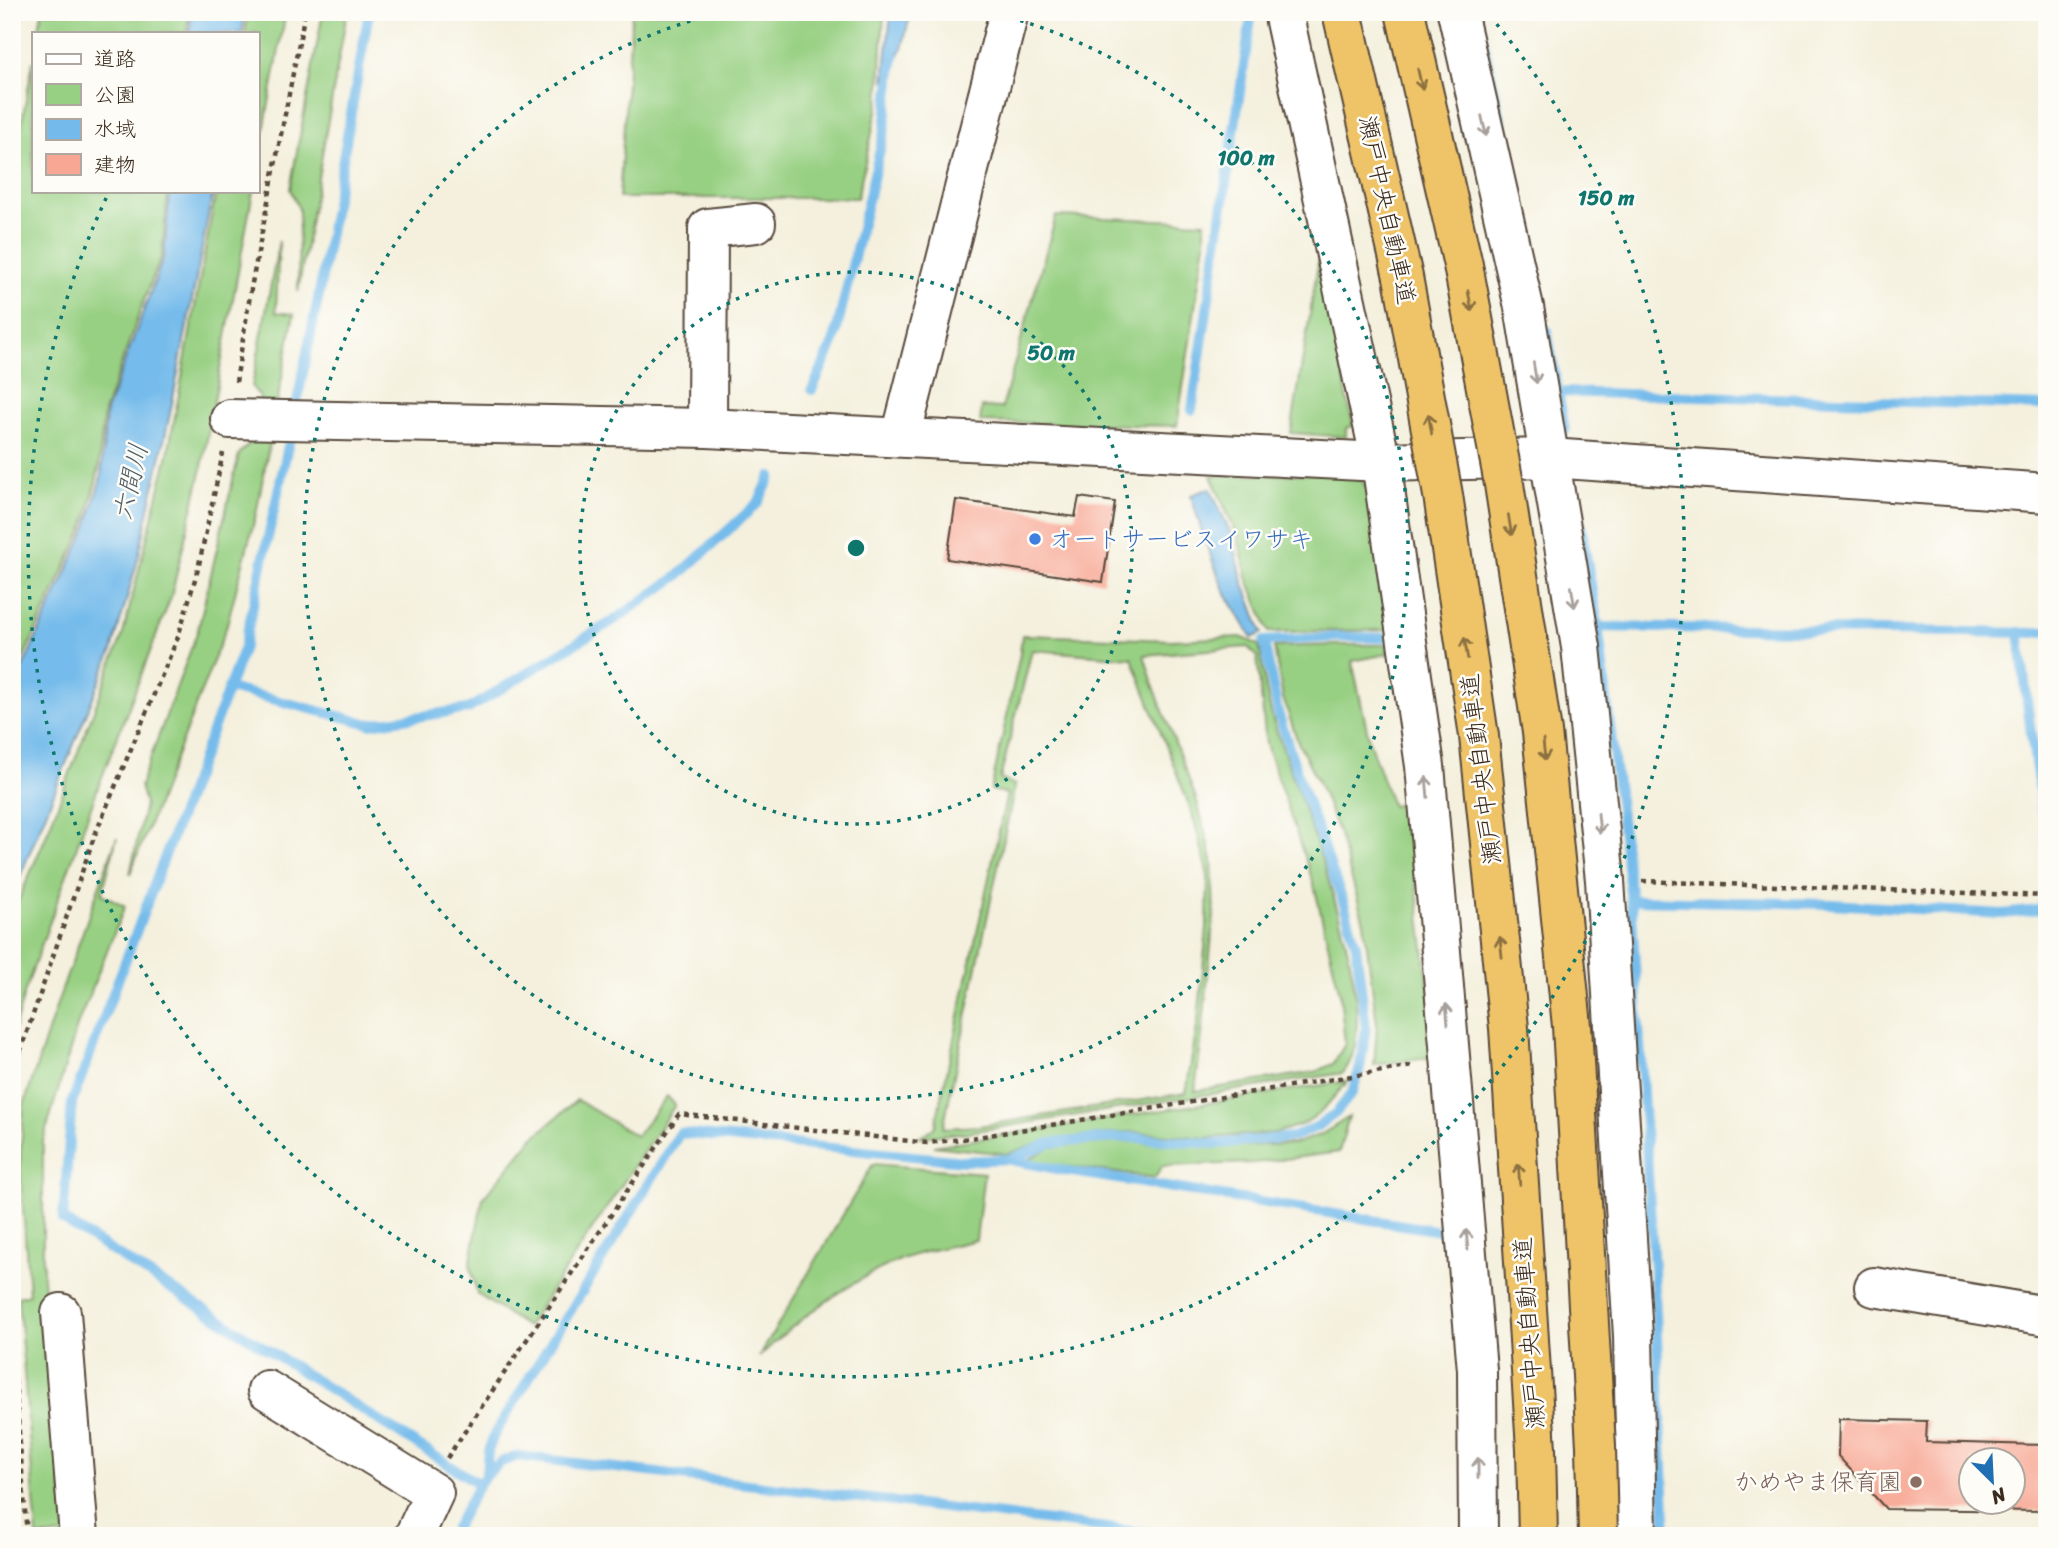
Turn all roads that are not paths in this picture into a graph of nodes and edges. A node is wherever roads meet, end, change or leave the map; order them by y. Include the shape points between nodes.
1 (1009, 12) edge
2 (1283, 12) edge
3 (1342, 12) edge
4 (1405, 12) edge
5 (1457, 12) edge
6 (756, 223) dead end
7 (230, 419) road end
8 (707, 428) junction
9 (901, 437) junction
10 (1550, 458) junction
11 (1381, 462) junction
12 (2047, 493) edge
13 (1874, 1287) dead end
14 (61, 1314) dead end
15 (2047, 1316) edge
16 (267, 1390) dead end
17 (79, 1536) edge
18 (414, 1536) edge
19 (1478, 1536) edge
20 (1538, 1536) edge
21 (1598, 1536) edge
22 (1637, 1536) edge

1 - 9 street
2 - 11 street
20 -> 3 highway, 瀬戸中央自動車道, bridge via 1509,1028 1479,736 1443,495 1405,290
4 -> 21 highway, bridge via 1463,265 1504,484 1542,732 1572,1026
5 -> 10 street via 1524,307
6 - 8 street via 708,228
7 - 8 street
8 - 9 street
9 - 11 street
10 - 11 street
10 - 12 street
10 -> 22 street via 1581,647 1605,880 1633,1336
19 -> 11 street via 1477,1370 1425,766
13 - 15 street
14 - 17 street
16 - 18 street via 433,1493

